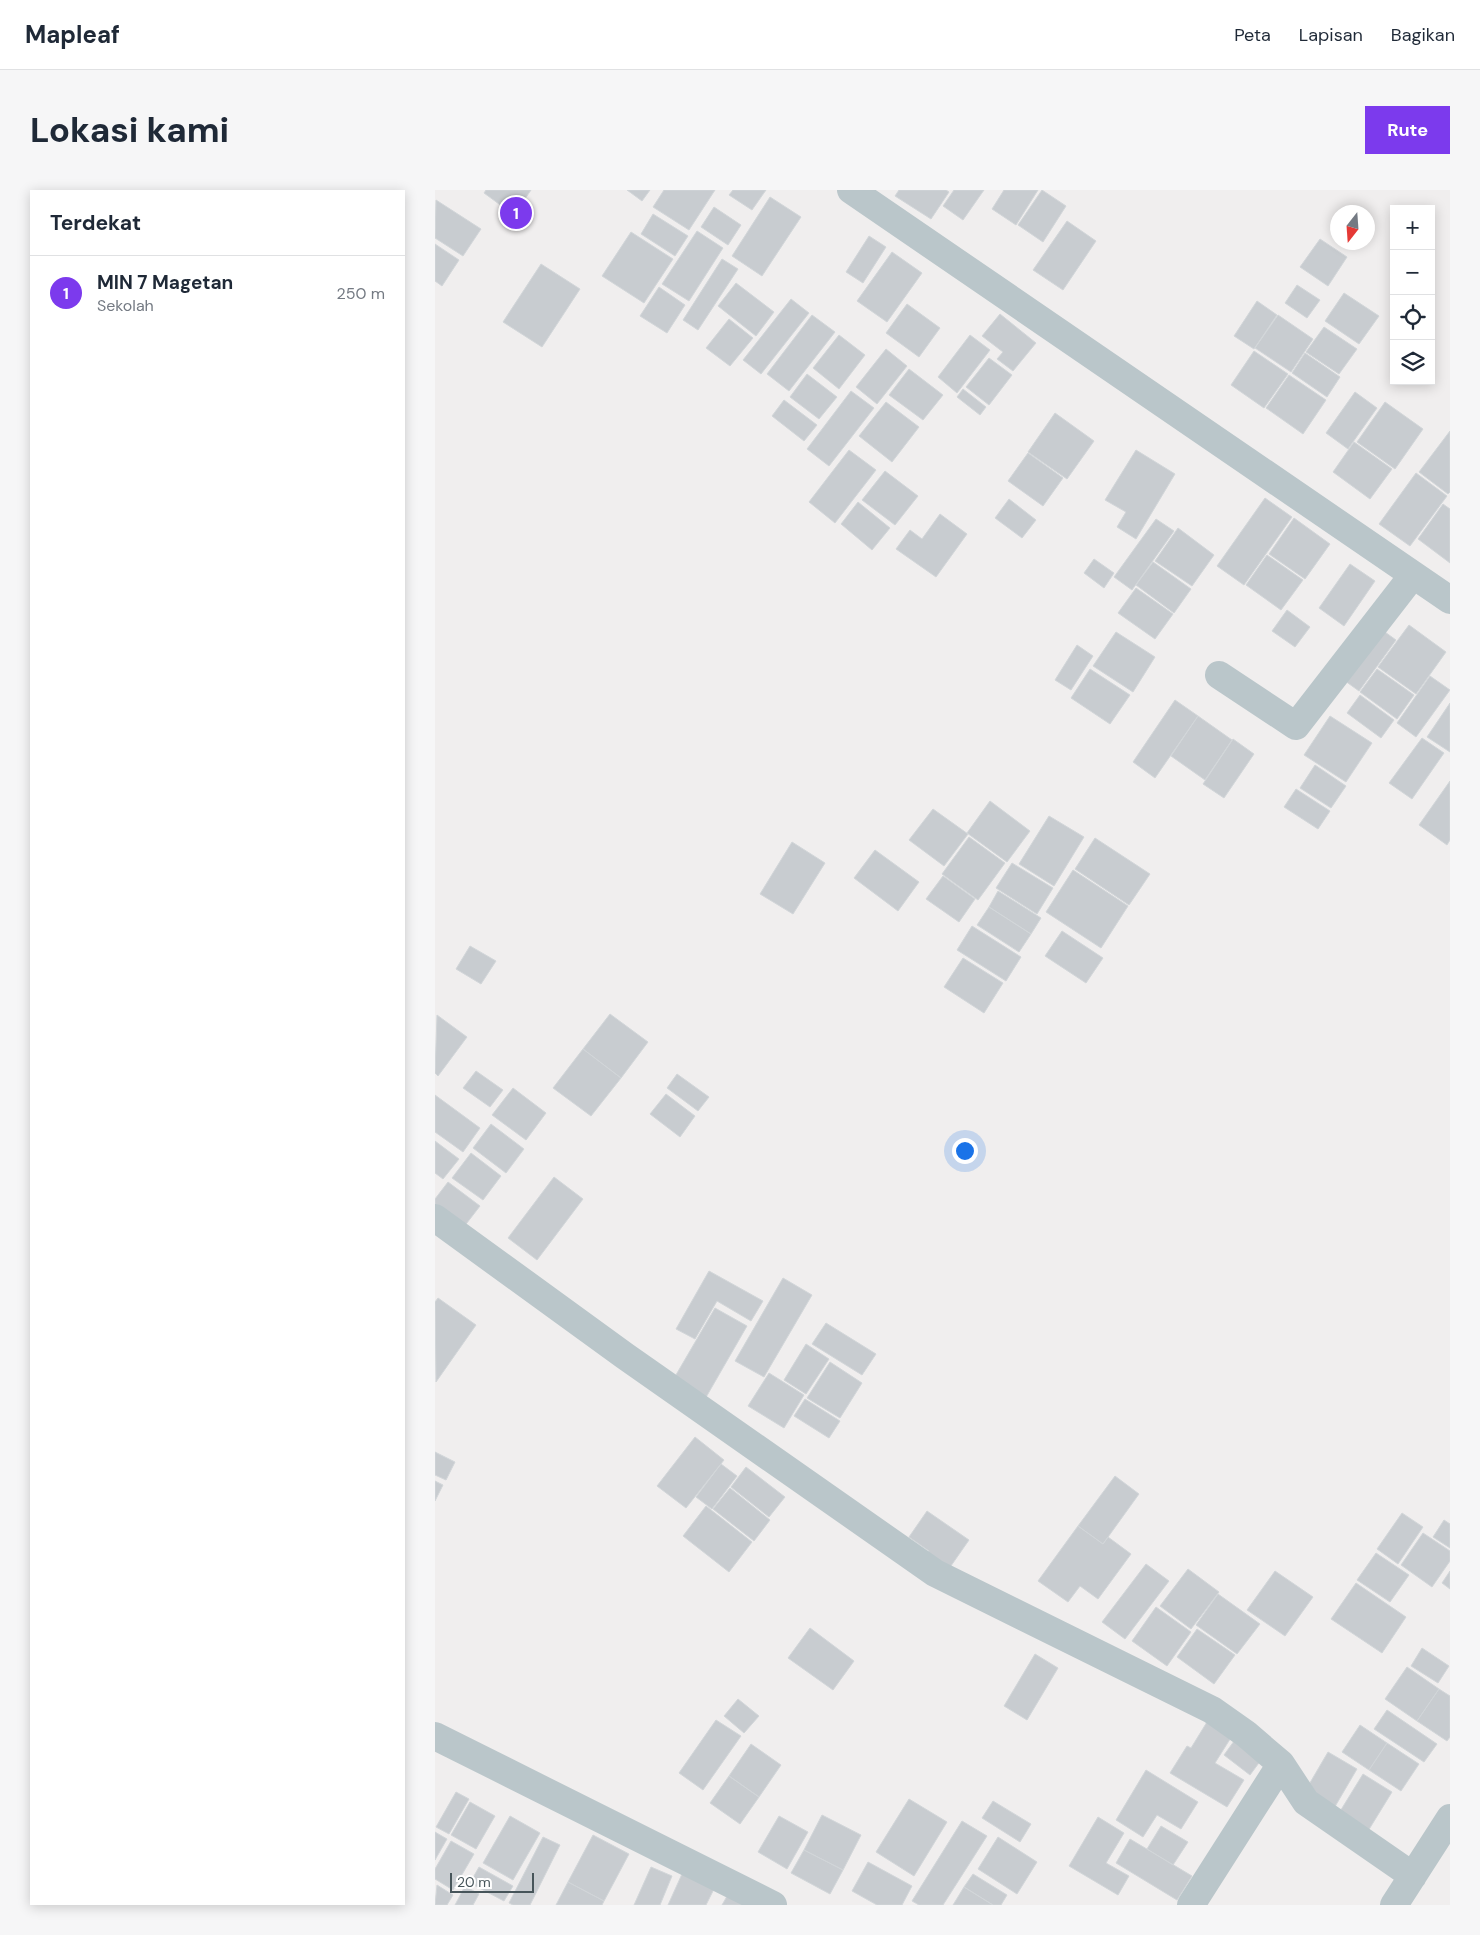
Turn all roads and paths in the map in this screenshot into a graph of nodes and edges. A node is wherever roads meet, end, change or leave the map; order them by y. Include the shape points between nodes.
1 (851, 190) edge
2 (1413, 575) junction
3 (1450, 600) edge
4 (1219, 675) dead end
5 (435, 1218) edge
6 (435, 1736) edge
7 (1281, 1764) junction
8 (1450, 1818) edge
9 (1413, 1876) junction
10 (773, 1905) edge
11 (1191, 1905) edge
12 (1394, 1905) edge

1 - 2 street
2 - 3 street
2 - 4 street via 1296,726
5 - 7 street via 625,1356 935,1573 1212,1710
6 - 10 street
7 - 9 street via 1305,1802
7 - 11 street
8 - 9 street
9 - 12 street

